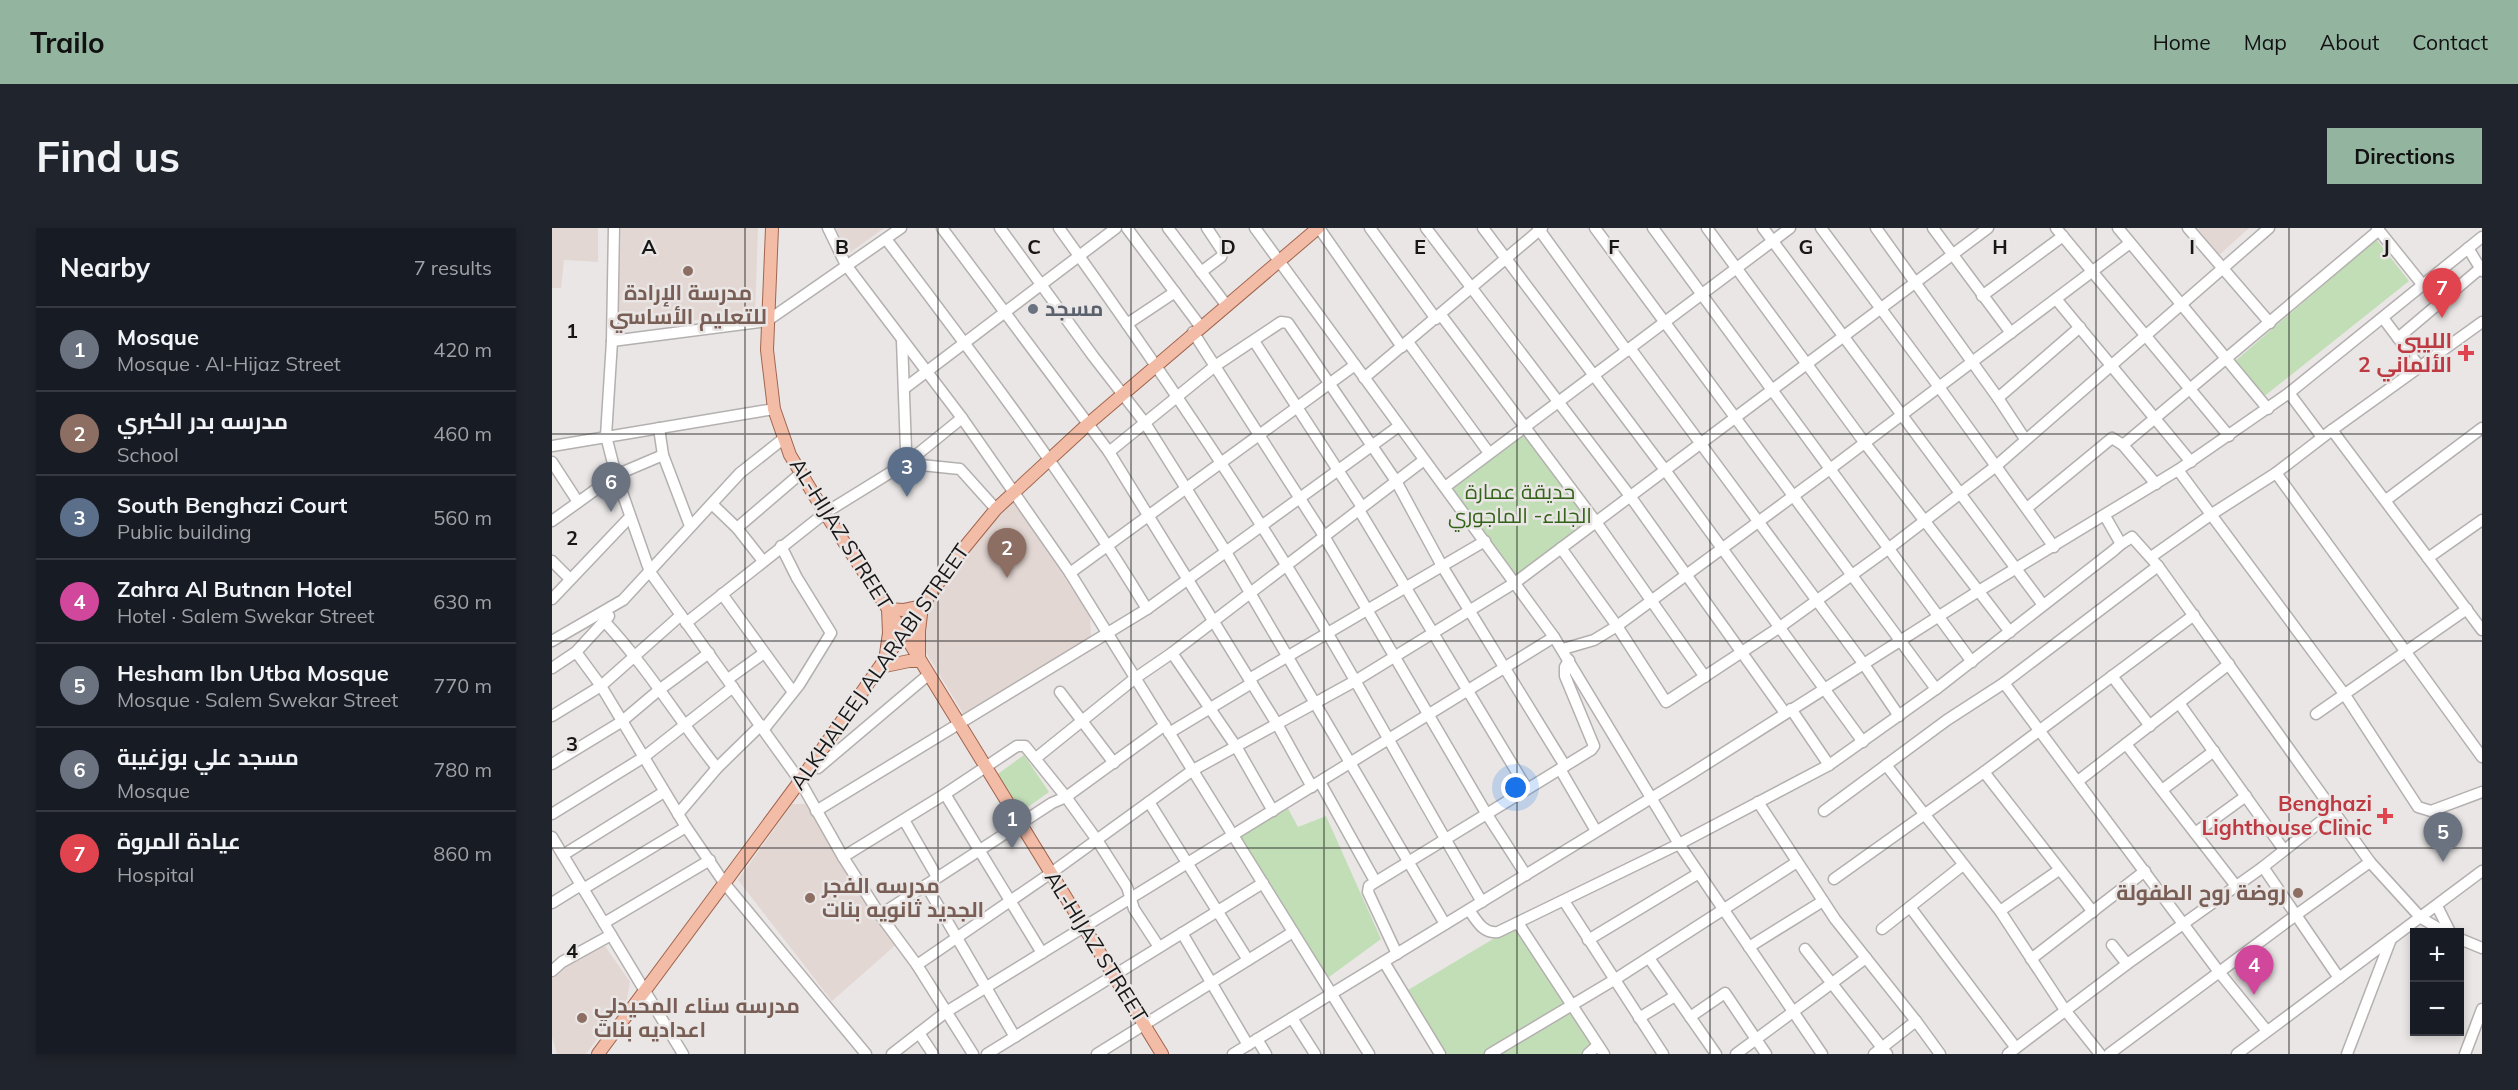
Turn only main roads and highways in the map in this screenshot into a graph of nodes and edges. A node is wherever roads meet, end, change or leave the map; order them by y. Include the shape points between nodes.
1 (772, 228) edge
2 (1318, 228) edge
3 (922, 606) junction
4 (888, 609) junction
5 (903, 632) junction
6 (919, 661) junction
7 (882, 662) junction
8 (598, 1054) edge
9 (1162, 1054) edge

1 - 4 main road, AL-HIJAZ STREET via 767,350 774,409 783,439 800,474
2 - 3 main road, ALKHALEEJ ALARABI STREET via 1014,490 973,536
3 - 4 main road
3 - 5 main road, ALKHALEEJ ALARABI STREET
3 - 6 main road
4 - 5 main road, AL-HIJAZ STREET
4 - 7 main road via 889,633
5 - 6 main road, AL-HIJAZ STREET
5 - 7 main road, ALKHALEEJ ALARABI STREET
6 - 7 main road
6 - 9 main road, AL-HIJAZ STREET
7 - 8 main road, ALKHALEEJ ALARABI STREET via 800,781

